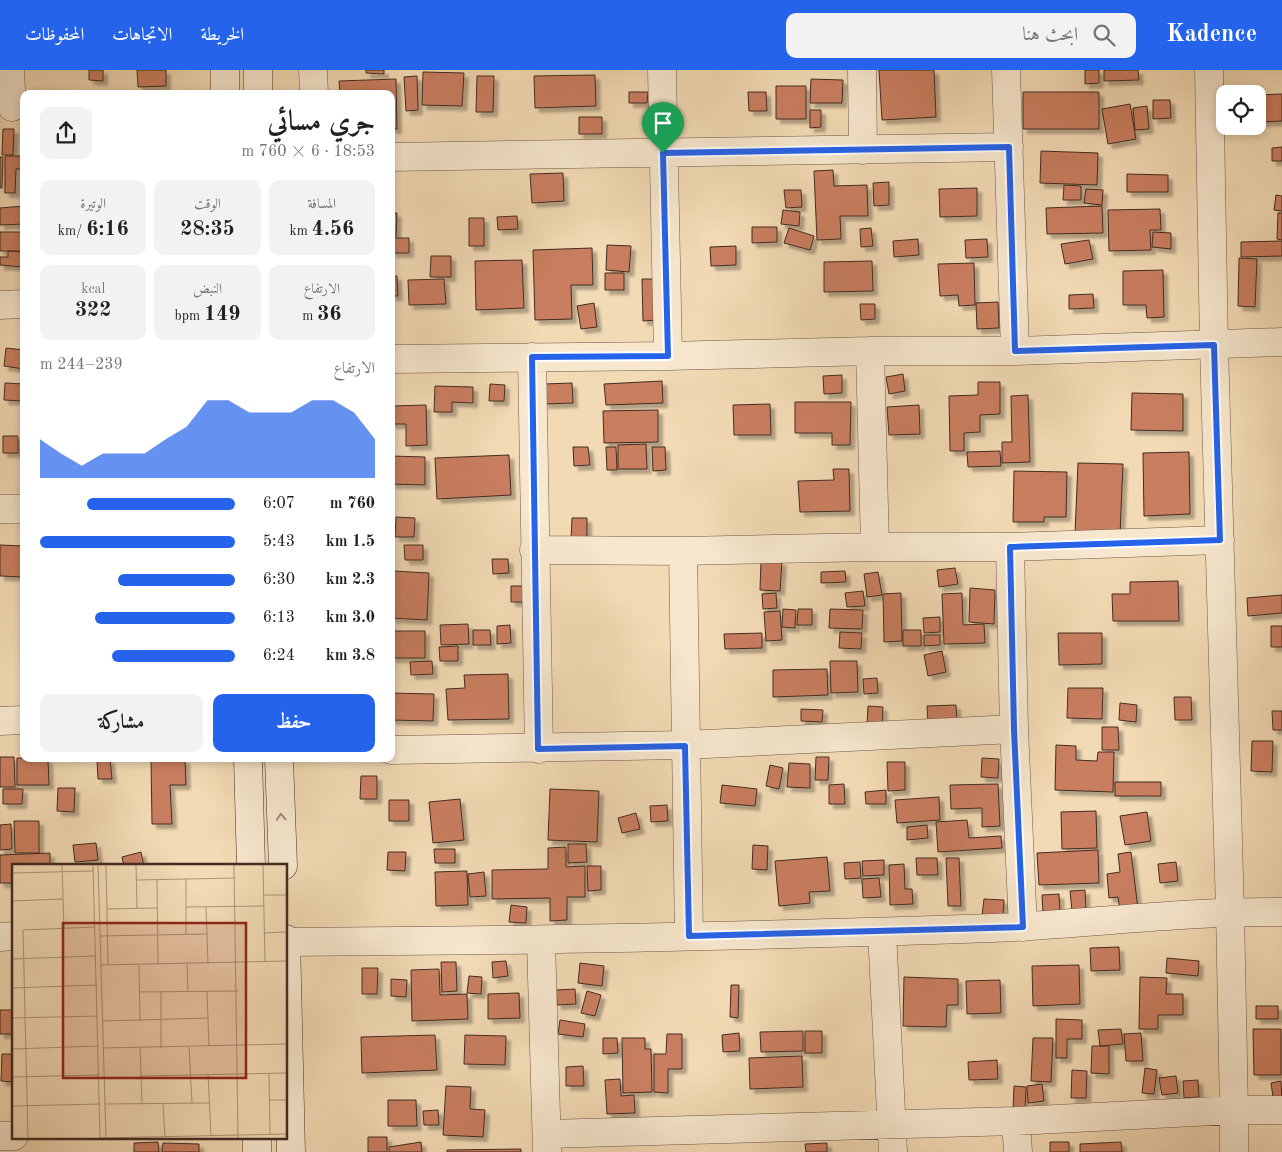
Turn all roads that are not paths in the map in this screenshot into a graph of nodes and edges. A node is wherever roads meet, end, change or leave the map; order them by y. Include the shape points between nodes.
1 (10, 70) edge
2 (225, 70) edge
3 (258, 70) edge
4 (314, 70) edge
5 (662, 70) edge
6 (862, 70) edge
7 (1006, 70) edge
8 (1209, 70) edge
9 (225, 90) edge
10 (258, 90) edge
11 (314, 90) edge
12 (12, 107) edge
13 (1009, 147) junction
14 (863, 150) junction
15 (663, 153) junction
16 (395, 158) edge
17 (20, 304) edge
18 (0, 305) edge
19 (1282, 342) edge
20 (1214, 345) junction
21 (870, 351) junction
22 (1015, 351) junction
23 (668, 356) junction
24 (532, 357) junction
25 (395, 359) edge
26 (0, 509) edge
27 (20, 509) edge
28 (1220, 540) junction
29 (875, 547) junction
30 (1010, 547) junction
31 (534, 550) junction
32 (683, 550) junction
33 (20, 720) edge
34 (0, 721) edge
35 (1014, 729) junction
36 (685, 746) junction
37 (538, 749) junction
38 (395, 750) edge
39 (248, 762) edge
40 (278, 762) edge
41 (251, 864) edge
42 (283, 864) edge
43 (1230, 912) junction
44 (1282, 912) edge
45 (1023, 927) junction
46 (882, 932) junction
47 (689, 936) junction
48 (288, 941) edge
49 (541, 941) junction
50 (288, 1025) edge
51 (1234, 1110) junction
52 (1282, 1110) edge
53 (1016, 1121) junction
54 (892, 1125) junction
55 (547, 1143) edge
56 (291, 1152) edge
57 (893, 1152) edge
58 (1018, 1152) edge
59 (1234, 1152) edge

1 - 12 street
2 - 9 street
3 - 10 street
4 - 11 street
5 - 15 street
6 - 14 street
7 - 13 street
8 - 20 street
13 - 14 street
13 - 22 street
14 - 15 street
15 - 16 street
15 - 23 street
17 - 18 street
19 - 20 street
20 - 22 street
20 - 28 street
21 - 22 street
21 - 23 street
21 - 29 street
23 - 24 street
24 - 25 street
24 - 31 street
26 - 27 street
28 - 30 street
28 - 43 street
29 - 30 street
29 - 32 street
30 - 35 street
31 - 32 street
31 - 37 street
32 - 36 street
33 - 34 street
35 - 36 street
35 - 45 street
36 - 37 street
36 - 47 street
37 - 38 street
39 - 41 street
42 -> 40 street
43 - 44 street
43 - 45 street
43 - 51 street
45 - 46 street
46 - 47 street
46 - 54 street
47 - 49 street
48 - 49 street
49 - 55 street
50 - 56 street
51 - 52 street
51 - 53 street
51 - 59 street
53 - 54 street
53 - 58 street
54 - 55 street
54 - 57 street

